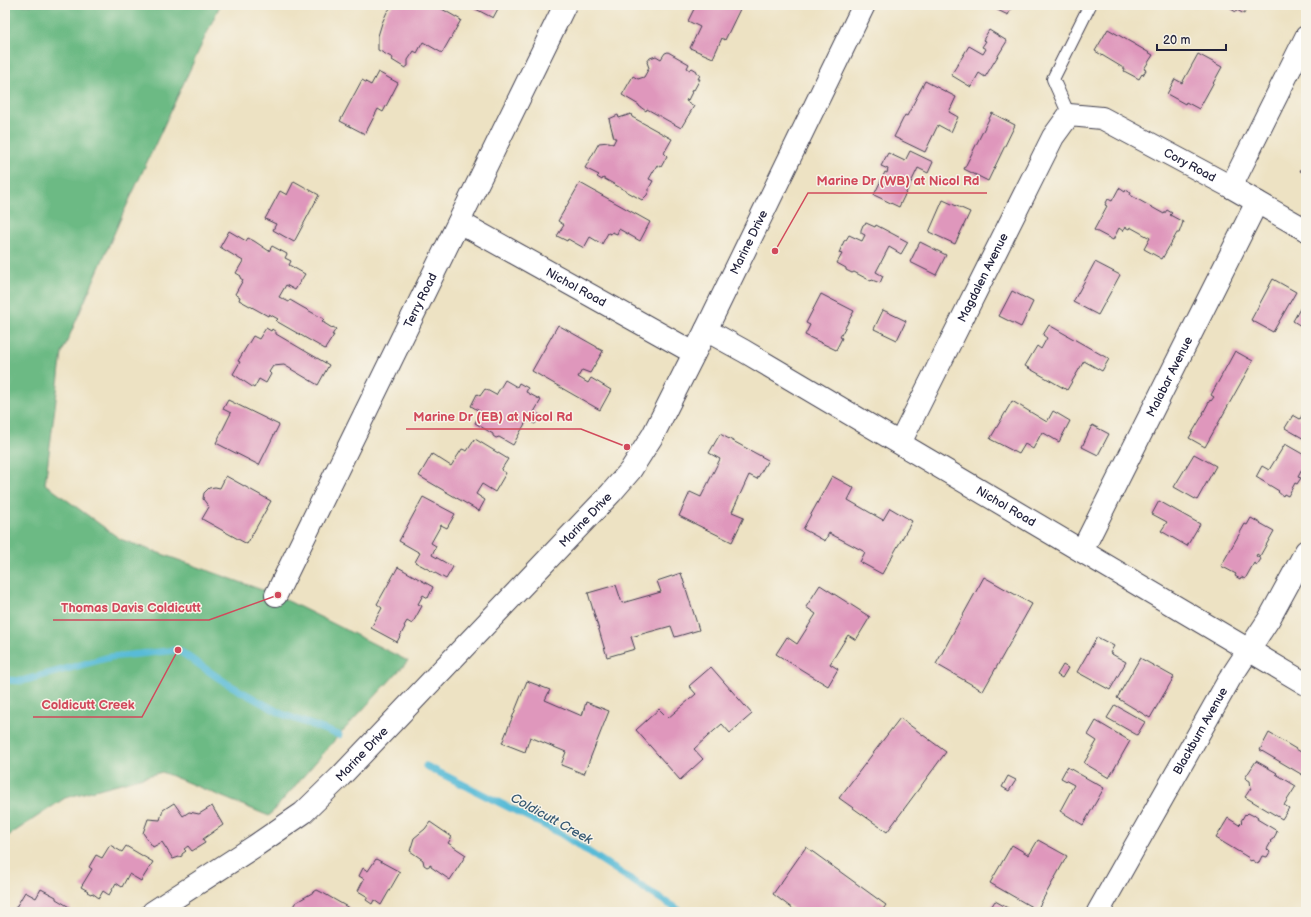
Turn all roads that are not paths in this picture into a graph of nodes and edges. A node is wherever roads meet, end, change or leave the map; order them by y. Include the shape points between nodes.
1 (565, 5) edge
2 (864, 5) edge
3 (1090, 5) edge
4 (1306, 37) edge
5 (1069, 115) junction
6 (1231, 187) junction
7 (1257, 202) junction
8 (459, 222) junction
9 (1306, 230) edge
10 (706, 330) junction
11 (694, 353) junction
12 (900, 444) junction
13 (1082, 551) junction
14 (1306, 551) edge
15 (276, 595) dead end
16 (1248, 649) junction
17 (1306, 684) edge
18 (153, 912) edge
19 (1098, 912) edge

1 - 8 street, Terry Road
2 - 10 street, Marine Drive
3 - 5 lane via 1053,79
4 - 6 street
5 - 6 street, Cory Road via 1102,118
5 - 12 street, Magdalen Avenue via 1052,137
6 - 7 street, Cory Road
7 - 9 street, Cory Road
7 - 13 street, Malabar Avenue
8 - 11 street, Nichol Road
8 - 15 street, Terry Road
10 - 11 street, Marine Drive
10 - 12 street, Nichol Road
11 - 18 street, Marine Drive via 653,435 630,471 340,777 303,813
12 - 13 street, Nichol Road
13 - 16 street, Nichol Road
14 - 16 street, Blackburn Avenue via 1269,619
16 - 17 street, Nichol Road
16 - 19 street, Blackburn Avenue

